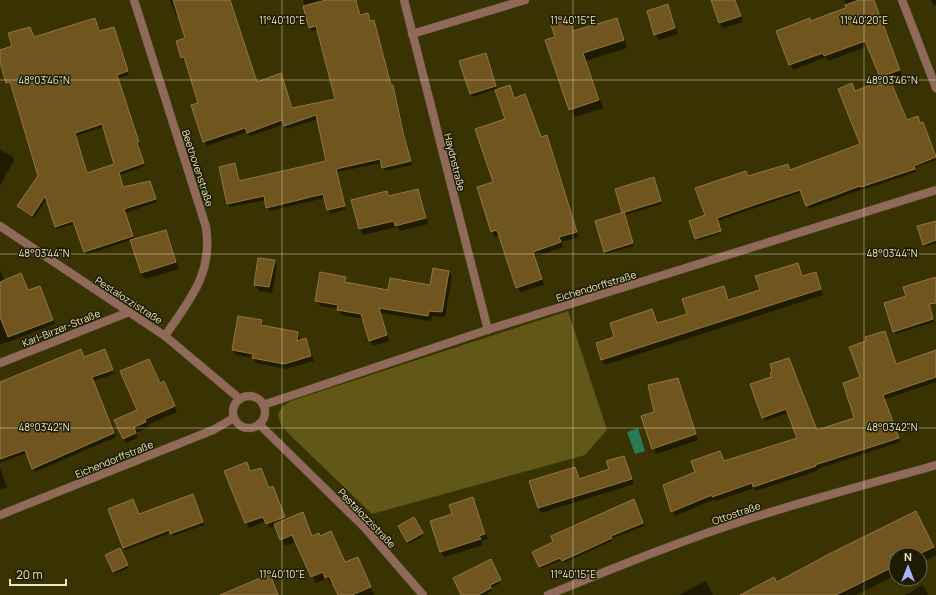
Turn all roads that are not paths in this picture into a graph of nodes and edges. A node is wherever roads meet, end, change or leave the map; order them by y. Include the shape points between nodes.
1 (134, 0) edge
2 (404, 0) edge
3 (525, 0) edge
4 (902, 0) edge
5 (412, 34) junction
6 (936, 88) edge
7 (936, 190) edge
8 (0, 226) edge
9 (129, 312) junction
10 (488, 330) junction
11 (165, 336) junction
12 (0, 363) edge
13 (240, 399) junction
14 (263, 405) junction
15 (234, 418) junction
16 (259, 424) junction
17 (936, 465) edge
18 (0, 515) edge
19 (423, 595) edge
20 (548, 595) edge

1 - 11 street, Beethovenstraße via 208,239 207,258 198,285
2 - 5 street, Haydnstraße
3 - 5 street
4 - 6 street
5 - 10 street, Haydnstraße
7 - 10 street, Eichendorffstraße
8 - 9 street, Pestalozzistraße
9 - 11 street, Pestalozzistraße
9 - 12 street, Karl-Birzer-Straße
10 - 14 street, Eichendorffstraße
11 - 13 street, Pestalozzistraße
13 - 14 street via 249,396 258,398
13 - 15 street via 235,404
14 - 16 street via 265,412
15 - 16 street via 241,426 250,428
15 - 18 street, Eichendorffstraße via 213,430
16 - 19 street, Pestalozzistraße via 364,528
17 - 20 street, Ottostraße via 754,518 630,561

